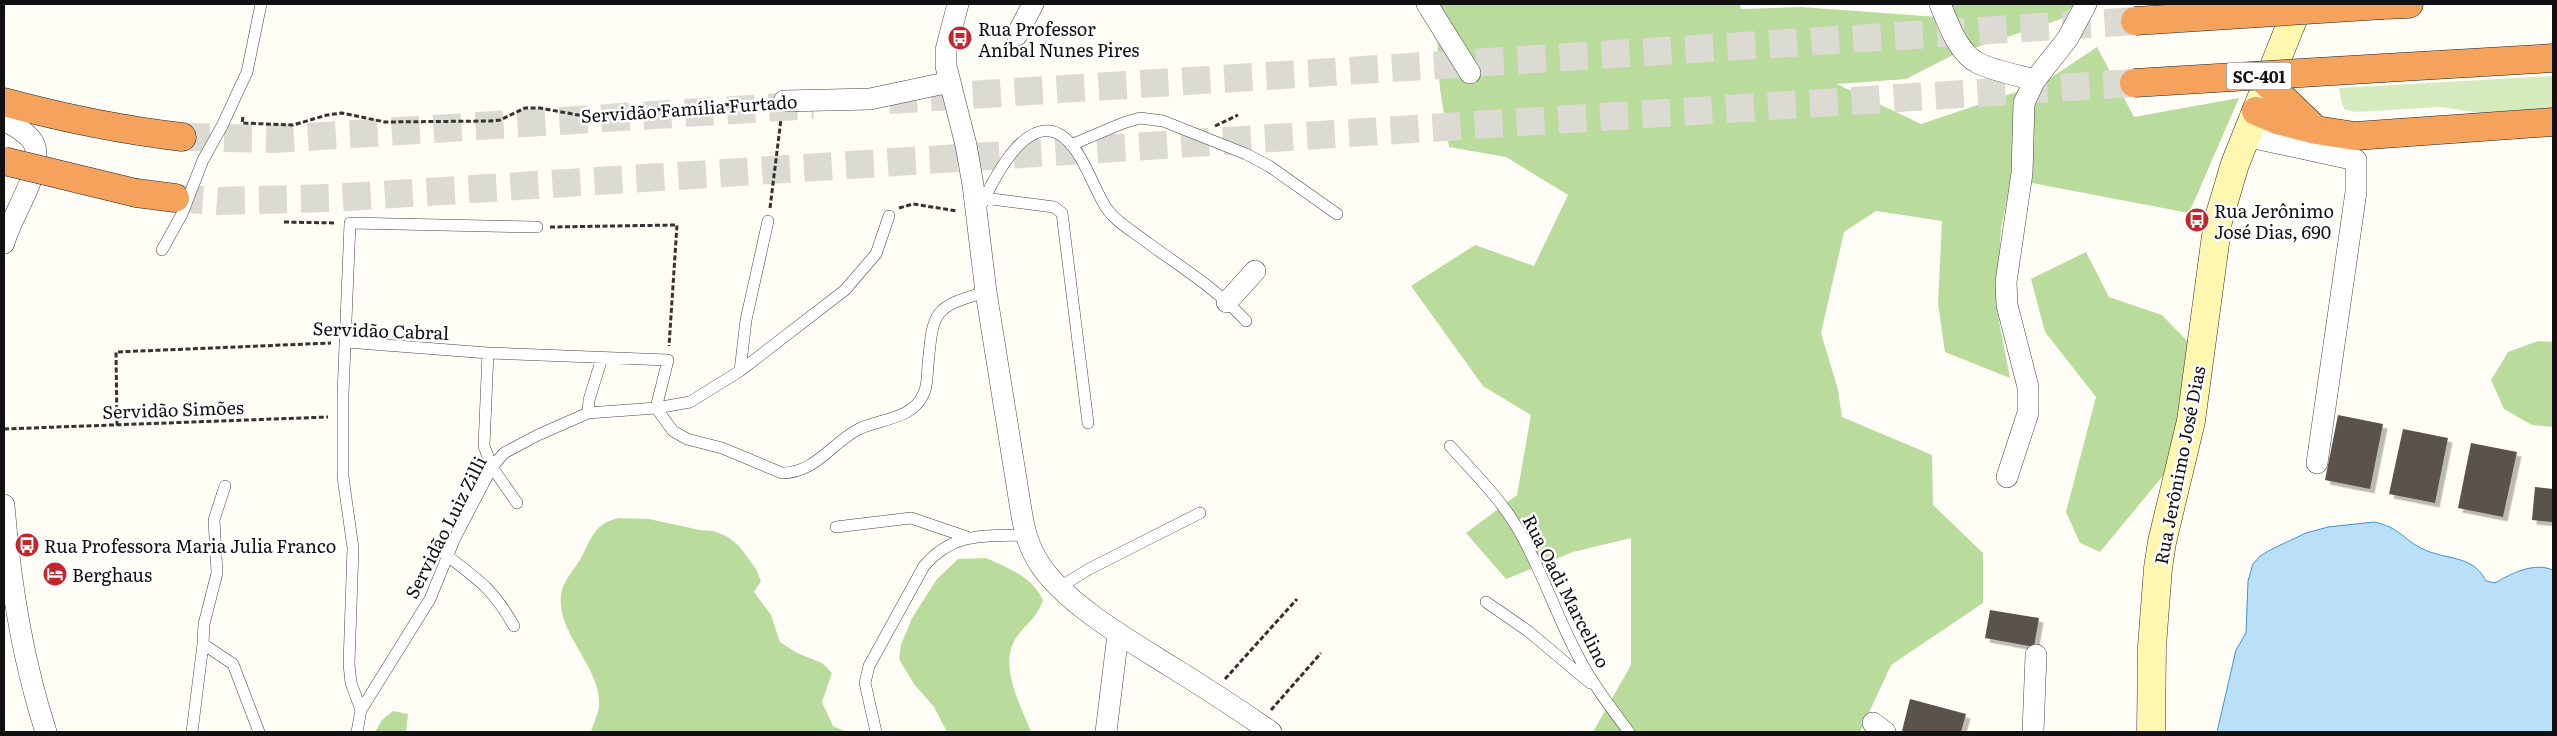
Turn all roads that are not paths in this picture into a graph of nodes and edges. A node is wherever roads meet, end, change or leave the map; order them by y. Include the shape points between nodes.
1 (261, 4) edge
2 (958, 4) edge
3 (1033, 4) edge
4 (1427, 4) edge
5 (1940, 4) edge
6 (2086, 4) edge
7 (2299, 4) edge
8 (2396, 5) edge
9 (2135, 21) tunnel mouth
10 (1017, 36) dead end
11 (2553, 58) edge
12 (1470, 73) dead end
13 (2035, 80) junction
14 (950, 82) junction
15 (2267, 82) junction
16 (2134, 83) tunnel mouth
17 (784, 101) road end
18 (4, 102) edge
19 (2256, 111) junction
20 (4, 120) edge
21 (2553, 122) edge
22 (2316, 130) junction
23 (2245, 136) junction
24 (182, 137) tunnel mouth
25 (1071, 145) junction
26 (2356, 148) junction
27 (4, 161) edge
28 (175, 198) tunnel mouth
29 (981, 206) junction
30 (1337, 214) dead end
31 (889, 216) road end
32 (768, 220) road end
33 (537, 227) road end
34 (4, 242) edge
35 (162, 250) dead end
36 (1255, 271) dead end
37 (986, 292) junction
38 (1227, 302) junction
39 (1246, 321) dead end
40 (346, 342) junction
41 (488, 352) junction
42 (602, 358) junction
43 (740, 371) junction
44 (656, 408) junction
45 (588, 413) junction
46 (1088, 423) dead end
47 (1450, 446) dead end
48 (2317, 463) dead end
49 (492, 467) junction
50 (2007, 478) dead end
51 (225, 486) dead end
52 (517, 503) dead end
53 (4, 505) edge
54 (1200, 513) dead end
55 (836, 528) dead end
56 (1025, 535) junction
57 (968, 537) junction
58 (446, 555) junction
59 (1060, 587) junction
60 (1486, 602) dead end
61 (514, 626) dead end
62 (1118, 634) junction
63 (203, 644) junction
64 (2036, 656) dead end
65 (1597, 688) junction
66 (361, 710) junction
67 (1265, 728) edge
68 (46, 732) edge
69 (192, 732) edge
70 (259, 732) edge
71 (357, 732) edge
72 (876, 732) edge
73 (1106, 732) edge
74 (1630, 732) edge
75 (2033, 732) edge
76 (2151, 732) edge

1 - 35 lane via 247,72 203,160 182,214
2 - 14 street via 946,50
3 - 10 street
4 - 12 street
5 - 13 street via 1955,37 1969,56 1978,63
6 - 13 street via 2068,38
7 - 15 main road, Rua Jerônimo José Dias
8 - 9 highway, bridge
11 - 16 highway, SC-401, bridge
13 - 50 street via 2024,102 2022,174 2006,282 2007,305 2028,387 2028,413
14 - 17 street, Servidão Família Furtado via 870,99
14 - 29 street
15 - 19 main road, Rua Jerônimo José Dias
15 - 22 highway
18 - 24 highway via 53,116
19 - 22 highway
19 - 23 main road, Rua Jerônimo José Dias
20 - 34 street via 33,143 38,158
21 - 26 highway
22 - 26 highway
23 - 26 street
23 - 76 main road, Rua Jerônimo José Dias via 2218,221 2191,421 2162,542 2152,646
25 - 29 lane via 1060,134 1049,131 1030,136 1001,169
25 - 30 lane via 1140,118 1163,121 1269,166
25 - 38 lane via 1114,218
26 - 48 street via 2356,192
27 - 28 highway, bridge
29 - 37 street
29 - 46 lane via 1054,207 1062,213
31 - 43 lane, Servidão Luiz Zilli via 876,254 845,290
32 - 43 lane via 746,320
33 - 40 lane via 350,223
36 - 38 street
37 - 44 lane via 953,302 937,315 932,326 923,397 893,418 858,429 826,455 793,473 782,473 722,448 687,438 673,431
37 - 56 street
38 - 39 lane
40 - 41 lane, Servidão Cabral
40 - 66 lane via 343,477 353,548 349,664
41 - 42 lane, Servidão Cabral
41 - 49 lane via 484,446
42 - 44 lane, Servidão Cabral via 668,360
42 - 45 lane
43 - 44 lane, Servidão Luiz Zilli via 690,402
44 - 45 lane, Servidão Luiz Zilli
45 - 49 lane, Servidão Luiz Zilli via 516,445 504,452
47 - 65 lane, Rua Oadi Marcelino via 1504,507 1517,527 1536,560 1578,656
49 - 52 lane
49 - 58 lane, Servidão Luiz Zilli
51 - 63 lane via 214,520 217,573 204,624
53 - 68 street via 24,656
54 - 59 lane
55 - 57 lane via 911,518
56 - 57 lane
56 - 59 street via 1039,564
57 - 72 lane via 934,554 924,566 869,666 865,683
58 - 61 lane via 487,586
58 - 66 lane, Servidão Luiz Zilli via 430,599
59 - 62 street
60 - 65 lane via 1528,631
62 - 67 street
62 - 73 street
63 - 69 lane
63 - 70 lane via 233,664
64 - 75 street
65 - 74 lane, Rua Oadi Marcelino
66 - 71 lane, Servidão Luiz Zilli

